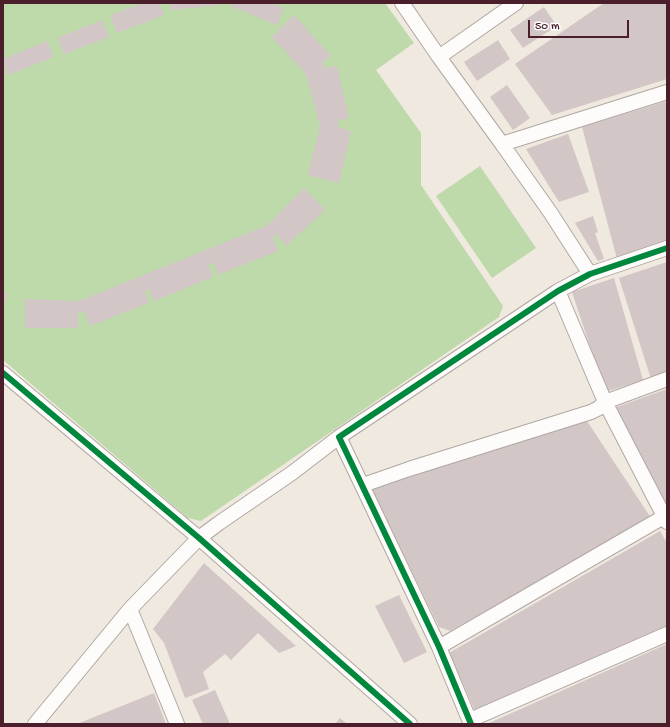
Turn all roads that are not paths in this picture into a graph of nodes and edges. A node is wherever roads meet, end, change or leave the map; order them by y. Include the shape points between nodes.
1 (402, 3) edge
2 (516, 3) edge
3 (438, 57) junction
4 (667, 92) edge
5 (502, 144) junction
6 (667, 248) edge
7 (590, 274) junction
8 (558, 291) junction
9 (3, 373) edge
10 (667, 379) edge
11 (605, 402) junction
12 (340, 437) junction
13 (363, 486) junction
14 (666, 518) edge
15 (199, 538) junction
16 (130, 609) junction
17 (667, 634) edge
18 (439, 647) junction
19 (39, 722) edge
20 (470, 722) edge
21 (177, 724) edge
22 (410, 724) edge

1 - 3 street
2 - 3 street
3 - 5 street
4 - 5 street
5 - 7 street
6 - 7 street
7 - 8 street
8 - 11 street
8 - 12 street
9 - 15 street
10 - 11 street
11 - 13 street via 592,412 409,469
11 - 14 street
12 - 13 street
12 - 15 street
13 - 18 street
14 - 18 street
15 - 16 street
15 - 22 street
16 - 19 street
16 - 21 street
17 - 20 street
18 - 20 street

